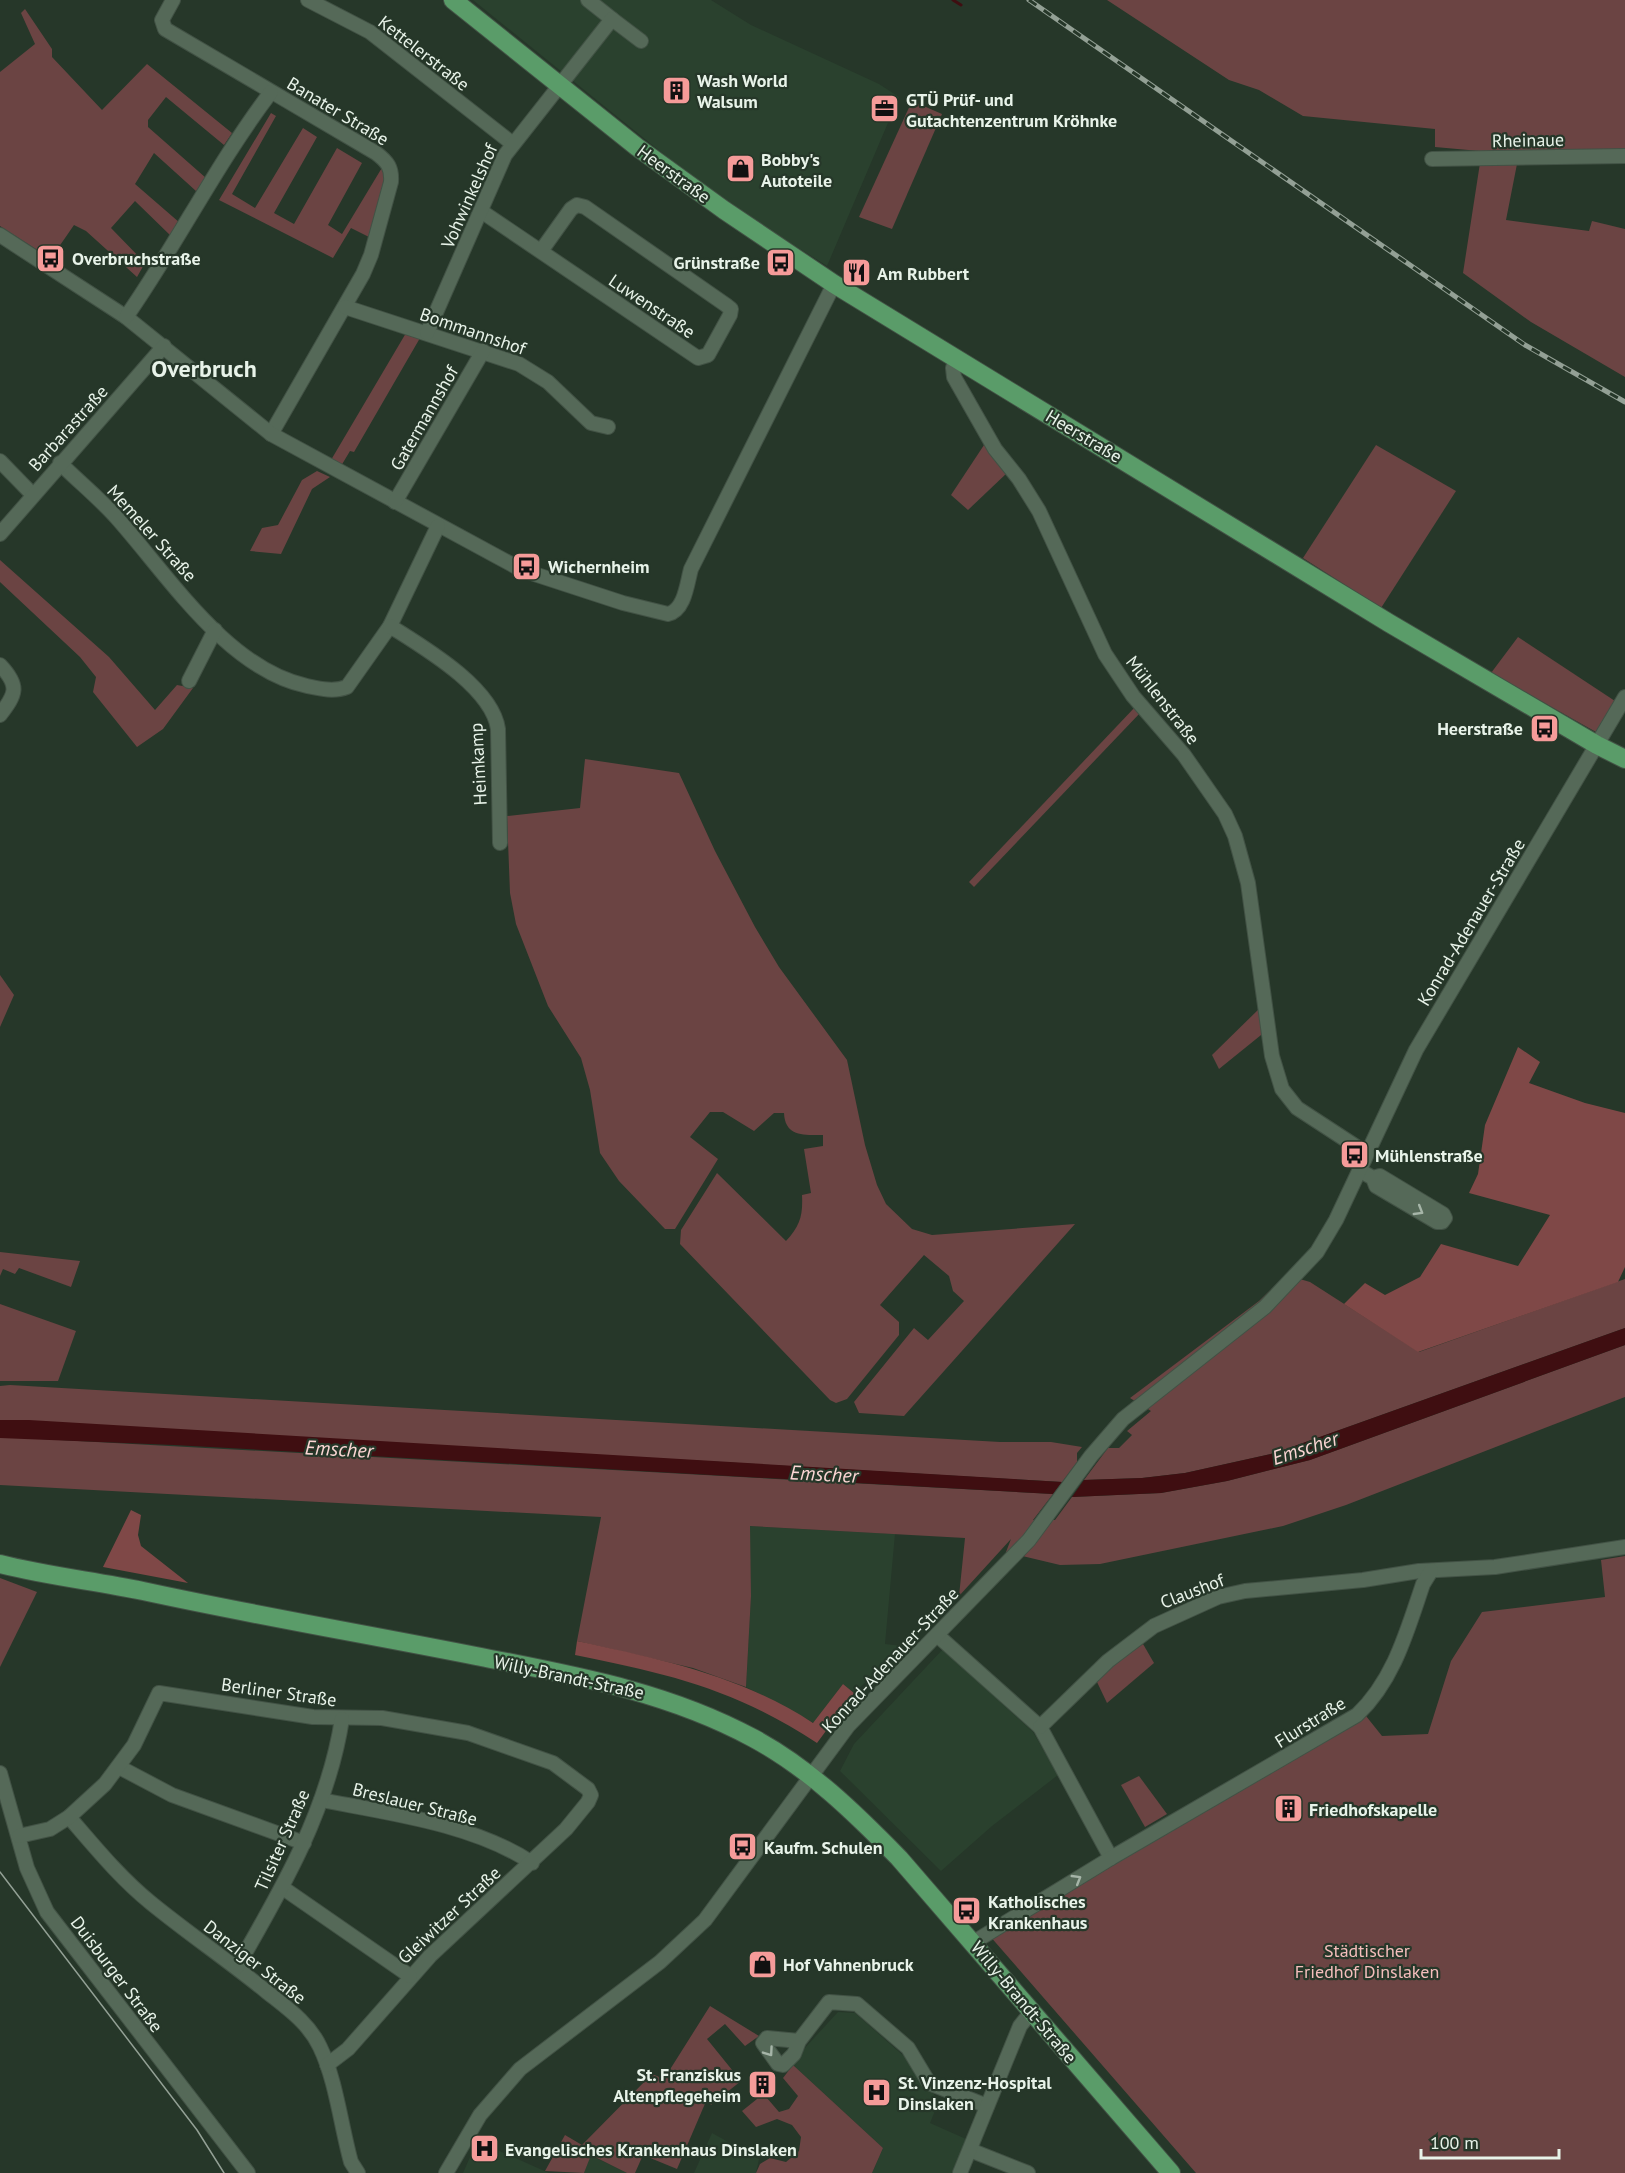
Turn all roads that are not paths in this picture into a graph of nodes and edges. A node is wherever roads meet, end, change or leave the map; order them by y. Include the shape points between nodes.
1 (173, 0) edge
2 (308, 0) edge
3 (453, 0) edge
4 (588, 0) edge
5 (612, 20) junction
6 (641, 41) dead end
7 (561, 85) junction
8 (272, 92) junction
9 (513, 144) junction
10 (1625, 156) edge
11 (1432, 159) dead end
12 (481, 210) junction
13 (0, 235) edge
14 (541, 251) junction
15 (834, 284) junction
16 (345, 307) junction
17 (126, 317) junction
18 (427, 333) junction
19 (164, 346) junction
20 (483, 351) junction
21 (956, 358) junction
22 (608, 427) dead end
23 (271, 434) junction
24 (0, 461) edge
25 (60, 464) junction
26 (32, 494) junction
27 (395, 502) junction
28 (438, 526) junction
29 (0, 534) edge
30 (390, 626) junction
31 (215, 630) junction
32 (0, 665) edge
33 (189, 681) dead end
34 (1625, 697) edge
35 (0, 716) edge
36 (1597, 745) junction
37 (1625, 759) edge
38 (500, 843) dead end
39 (1366, 1153) junction
40 (1359, 1170) junction
41 (1373, 1178) junction
42 (1625, 1547) edge
43 (0, 1564) edge
44 (0, 1571) edge
45 (1431, 1571) junction
46 (171, 1599) junction
47 (937, 1635) junction
48 (342, 1719) junction
49 (1040, 1727) junction
50 (119, 1767) junction
51 (0, 1773) edge
52 (810, 1776) junction
53 (588, 1789) joint
54 (321, 1800) junction
55 (69, 1817) junction
56 (19, 1836) junction
57 (304, 1843) junction
58 (1111, 1858) junction
59 (532, 1863) junction
60 (283, 1888) junction
61 (974, 1942) junction
62 (237, 1967) junction
63 (410, 1976) junction
64 (1032, 2012) junction
65 (799, 2041) dead end
66 (327, 2065) junction
67 (987, 2106) junction
68 (970, 2150) junction
69 (248, 2173) edge
70 (358, 2173) edge
71 (446, 2173) edge
72 (960, 2173) edge
73 (1028, 2173) edge
74 (1172, 2173) edge

1 - 8 street, Banater Straße via 162,20 165,29
2 - 9 street, Kettelerstraße via 370,32
3 - 7 main road, Heerstraße
4 - 5 street
5 - 6 street
5 - 7 street
7 - 9 street, Vohwinkelshof
7 - 15 main road, Heerstraße via 646,154
8 - 16 street, Banater Straße via 390,165 392,182 371,255
8 - 17 street via 238,135 158,271
9 - 12 street, Vohwinkelshof
10 - 11 street, Rheinaue
12 - 14 street, Luwenstraße
12 - 18 street, Vohwinkelshof
13 - 17 street
14 - 14 street, Luwenstraße via 698,358 708,355 730,315 726,305 585,207 577,205 571,209
15 - 21 main road, Heerstraße
15 - 28 street via 691,569 679,607 668,614 533,574
16 - 18 street, Bommannshof
16 - 23 street, Banater Straße
17 - 19 street
18 - 20 street, Bommannshof
19 - 23 street
19 - 25 street, Barbarastraße
20 - 22 street, Bommannshof via 533,371 591,423
20 - 27 street, Gatermannshof
21 - 36 main road, Heerstraße via 1389,623
21 - 39 street, Mühlenstraße via 954,377 995,449 1039,511 1105,654 1133,696 1210,790 1235,836 1248,883 1272,1056 1282,1089 1297,1108
23 - 27 street
24 - 26 street
25 - 26 street, Barbarastraße
25 - 31 street, Memeler Straße via 114,514
26 - 29 street, Barbarastraße
27 - 28 street
28 - 30 street
30 - 31 street, Memeler Straße via 347,687 329,690 300,684 257,667
30 - 38 street, Heimkamp via 442,659 494,714 498,729
31 - 33 street
32 - 35 street via 11,676 14,688
34 - 36 street, Konrad-Adenauer-Straße
36 - 37 main road, Heerstraße
36 - 39 street, Konrad-Adenauer-Straße via 1416,1050
39 - 40 street, Konrad-Adenauer-Straße
40 - 41 street
40 - 47 street, Konrad-Adenauer-Straße via 1328,1234 1284,1289 1133,1410 1091,1456 1029,1540
41 -> 41 street via 1376,1186 1442,1222 1443,1214 1380,1176
42 - 45 street via 1495,1567
43 - 46 main road, Willy-Brandt-Straße
44 - 46 main road, Willy-Brandt-Straße via 95,1592
45 - 49 street, Claushof via 1245,1591 1199,1604 1154,1626 1108,1661
45 - 58 street, Flurstraße via 1389,1674 1357,1715
46 - 52 main road, Willy-Brandt-Straße via 609,1682 700,1713 754,1739
47 - 49 street
47 - 52 street, Konrad-Adenauer-Straße via 848,1726
48 - 50 street, Berliner Straße via 159,1693
48 - 53 street, Berliner Straße via 382,1718 468,1733 553,1763
48 - 54 street, Tilsiter Straße
49 - 58 street
50 - 55 street, Berliner Straße
50 - 57 street via 172,1796
51 - 56 street, Duisburger Straße
52 - 61 main road, Willy-Brandt-Straße via 863,1821
52 - 71 street, Konrad-Adenauer-Straße via 702,1923 660,1962 520,2069 480,2115
53 - 59 street, Gleiwitzer Straße via 588,1802
54 - 57 street, Tilsiter Straße
54 - 59 street, Breslauer Straße via 425,1821 472,1835
55 - 56 street, Berliner Straße via 50,1828
55 - 62 street, Danziger Straße via 120,1875
56 - 69 street, Duisburger Straße via 27,1868 47,1912
57 - 60 street, Tilsiter Straße
61 -> 58 street, Flurstraße
59 - 63 street, Gleiwitzer Straße
60 - 62 street, Tilsiter Straße
60 - 63 street
61 - 64 main road, Willy-Brandt-Straße
62 - 66 street, Danziger Straße via 297,2016 320,2046
63 - 66 street, Gleiwitzer Straße via 348,2049
64 - 67 street via 1020,2026
64 - 74 main road, Willy-Brandt-Straße
65 - 67 street via 829,2002 857,2004 908,2048 929,2083
66 - 70 street, Danziger Straße via 351,2162
67 - 68 street
68 - 72 street
68 - 73 street

